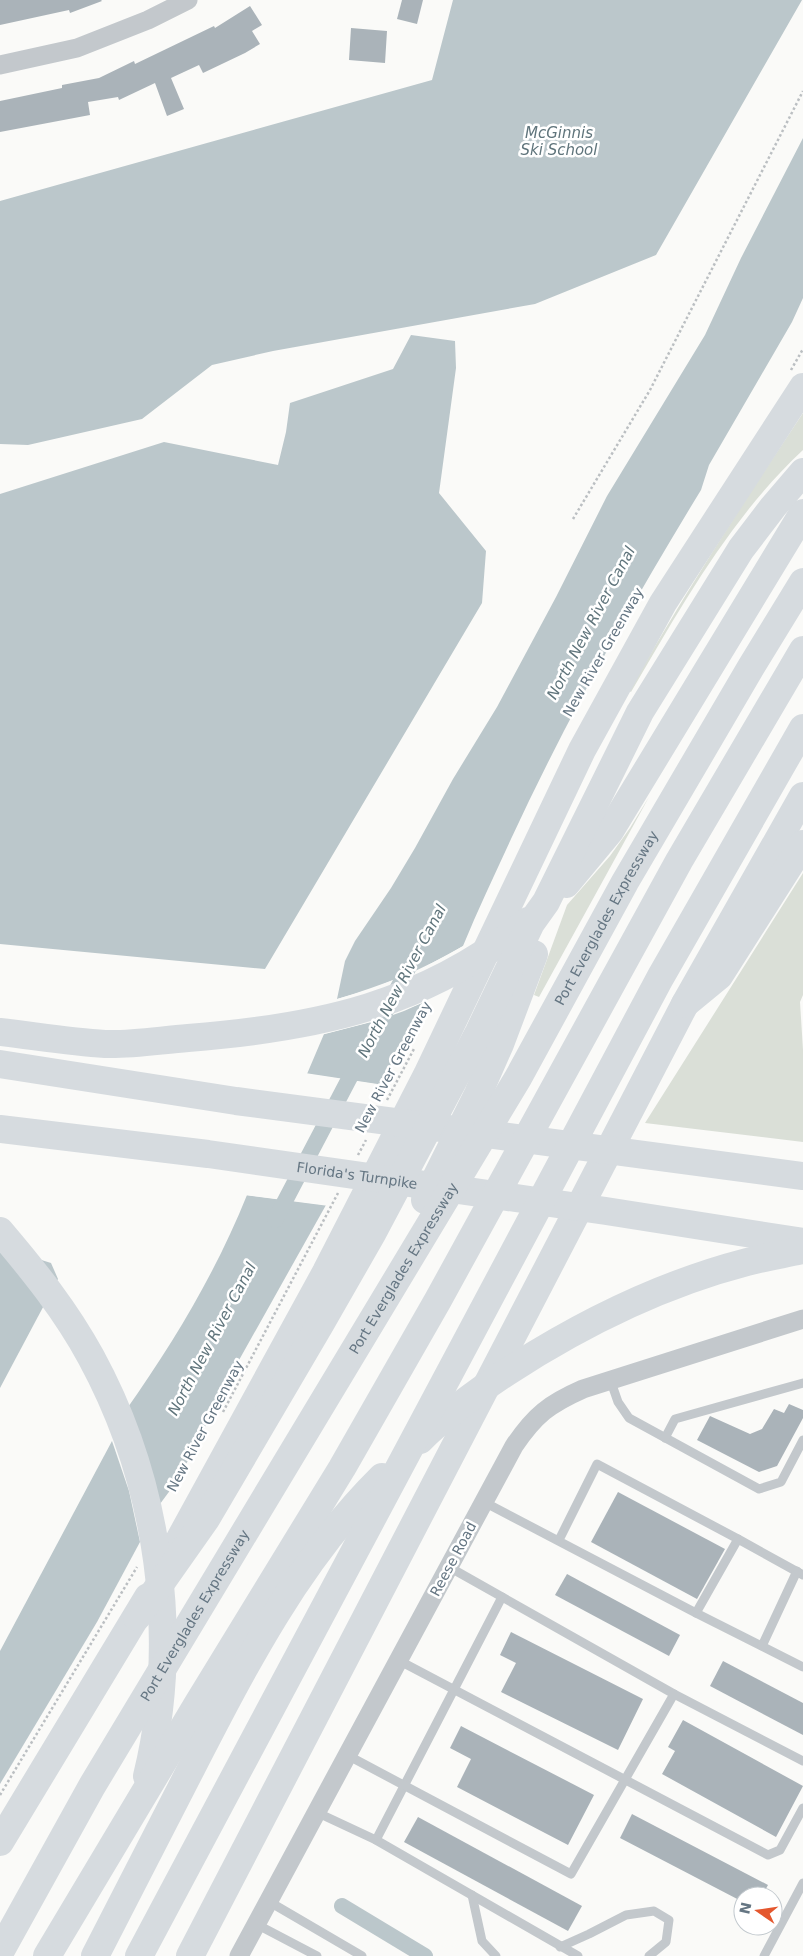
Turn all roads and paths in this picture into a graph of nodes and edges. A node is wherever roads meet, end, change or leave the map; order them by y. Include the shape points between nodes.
1 (188, 0) edge
2 (0, 64) edge
3 (803, 91) edge
4 (803, 349) edge
5 (796, 379) edge
6 (803, 472) edge
7 (803, 513) edge
8 (573, 519) dead end
9 (803, 582) edge
10 (803, 650) edge
11 (803, 728) edge
12 (803, 796) edge
13 (803, 844) edge
14 (546, 902) junction
15 (685, 1004) junction
16 (0, 1032) edge
17 (419, 1040) dead end
18 (0, 1064) edge
19 (386, 1102) dead end
20 (0, 1129) edge
21 (368, 1137) dead end
22 (354, 1164) dead end
23 (803, 1176) edge
24 (340, 1190) dead end
25 (0, 1231) edge
26 (803, 1242) edge
27 (803, 1250) edge
28 (803, 1319) edge
29 (346, 1365) junction
30 (610, 1379) junction
31 (803, 1383) edge
32 (220, 1419) dead end
33 (665, 1438) junction
34 (803, 1440) edge
35 (484, 1502) junction
36 (738, 1539) junction
37 (559, 1540) junction
38 (137, 1566) dead end
39 (449, 1567) junction
40 (800, 1573) edge
41 (502, 1597) junction
42 (696, 1613) junction
43 (137, 1617) junction
44 (762, 1646) junction
45 (398, 1660) junction
46 (803, 1667) edge
47 (454, 1690) junction
48 (674, 1694) junction
49 (347, 1755) junction
50 (803, 1761) edge
51 (625, 1780) junction
52 (403, 1784) junction
53 (0, 1795) edge
54 (803, 1808) edge
55 (316, 1812) junction
56 (376, 1840) junction
57 (0, 1842) edge
58 (803, 1883) edge
59 (472, 1895) junction
60 (268, 1901) junction
61 (256, 1924) junction
62 (560, 1947) junction
63 (0, 1952) edge
64 (47, 1956) edge
65 (77, 1956) edge
66 (95, 1956) edge
67 (138, 1956) edge
68 (190, 1956) edge
69 (239, 1956) edge
70 (316, 1956) edge
71 (362, 1956) edge
72 (496, 1956) edge
73 (578, 1956) edge
74 (649, 1956) edge
75 (764, 1956) edge

1 - 2 street via 77,48
3 - 8 path via 650,390
4 - 5 path
5 - 43 main road via 608,701 427,1075 321,1280
6 - 14 main road via 741,549 640,712
7 - 16 main road via 610,831 552,900 508,938 468,964 407,994 358,1011 301,1025 225,1035 107,1044
9 - 29 main road, Port Everglades Expressway via 625,882 518,1078
10 - 64 main road via 679,861 342,1468
11 - 67 main road via 655,986
12 - 15 main road
13 - 15 main road via 719,976
14 - 29 main road via 543,927 500,1044
14 - 43 main road via 531,923 479,1032 321,1323 206,1519
15 - 68 main road
17 - 19 path, New River Greenway
18 - 23 main road via 236,1102
20 - 26 main road, Florida's Turnpike via 208,1154
21 - 22 path, New River Greenway
24 - 32 path, New River Greenway
25 - 65 main road via 44,1283 108,1390 137,1465 154,1538 159,1579 161,1663 151,1761 123,1860
27 - 66 main road via 747,1262 688,1281 629,1304 582,1328 480,1390 428,1432 377,1482 331,1534 266,1629
28 - 30 street, Reese Road
29 - 63 main road, Port Everglades Expressway via 92,1786
30 - 33 lane via 628,1418
30 - 35 street, Reese Road via 560,1399 528,1424
31 - 33 lane via 675,1419
33 - 34 lane via 759,1489 781,1482
35 - 37 lane
35 - 39 street, Reese Road
36 - 37 lane via 597,1464
36 - 40 lane
36 - 42 lane
37 - 42 lane
38 - 53 path
39 - 41 lane
39 - 45 street, Reese Road
40 - 44 lane
41 - 47 lane
41 - 48 lane
42 - 44 lane
43 - 57 main road
44 - 46 lane
45 - 47 lane
45 - 49 street, Reese Road
47 - 51 lane
47 - 52 lane
48 - 50 lane
48 - 51 lane
49 - 52 lane
49 - 55 street, Reese Road
51 - 52 lane via 570,1874
51 - 54 lane via 768,1854 780,1850
52 - 56 lane
55 - 56 lane
55 - 60 street, Reese Road
56 - 59 lane
58 - 75 lane
59 - 62 lane
59 - 72 lane via 482,1942
60 - 61 street, Reese Road
60 - 71 lane
61 - 69 street, Reese Road
61 - 70 lane
62 - 73 lane
62 - 74 lane via 626,1915 654,1911 670,1920 666,1942

